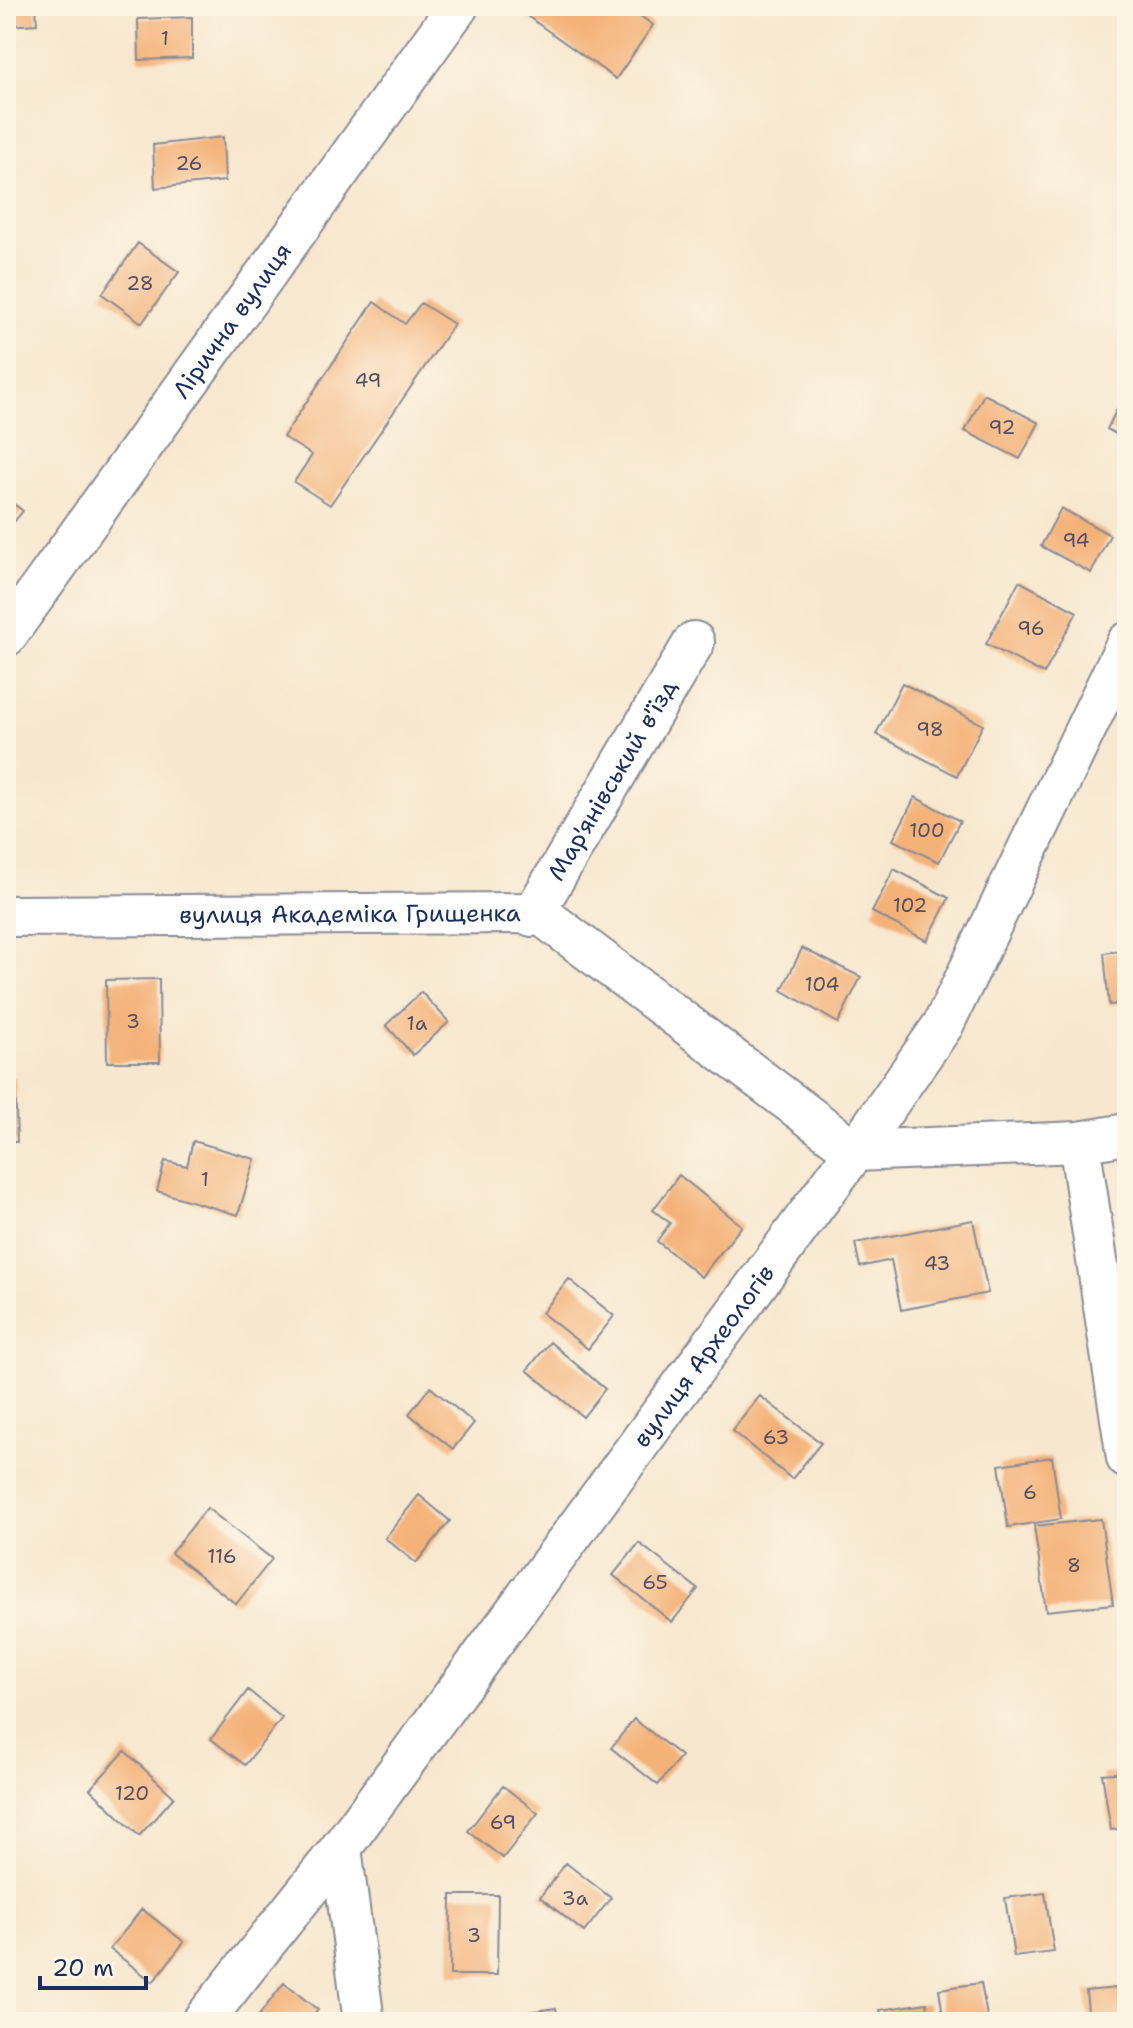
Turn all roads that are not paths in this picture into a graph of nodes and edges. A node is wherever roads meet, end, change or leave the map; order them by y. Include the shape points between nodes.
1 (458, 6) edge
2 (6, 636) edge
3 (694, 642) dead end
4 (1127, 643) edge
5 (532, 914) junction
6 (6, 916) edge
7 (1127, 1134) edge
8 (1079, 1142) junction
9 (855, 1151) junction
10 (1127, 1458) edge
11 (341, 1848) junction
12 (202, 2022) edge
13 (364, 2022) edge

1 - 2 street, Лірична вулиця
3 - 5 street, Мар'янівський в'їзд
4 - 9 street, вулиця Археологів via 943,1025
5 - 6 street, вулиця Академіка Грищенка
5 - 9 street, вулиця Академіка Грищенка via 539,913
7 - 8 street
8 - 9 street
8 - 10 street
9 - 11 street, вулиця Археологів
11 - 12 street, вулиця Археологів
11 - 13 street

